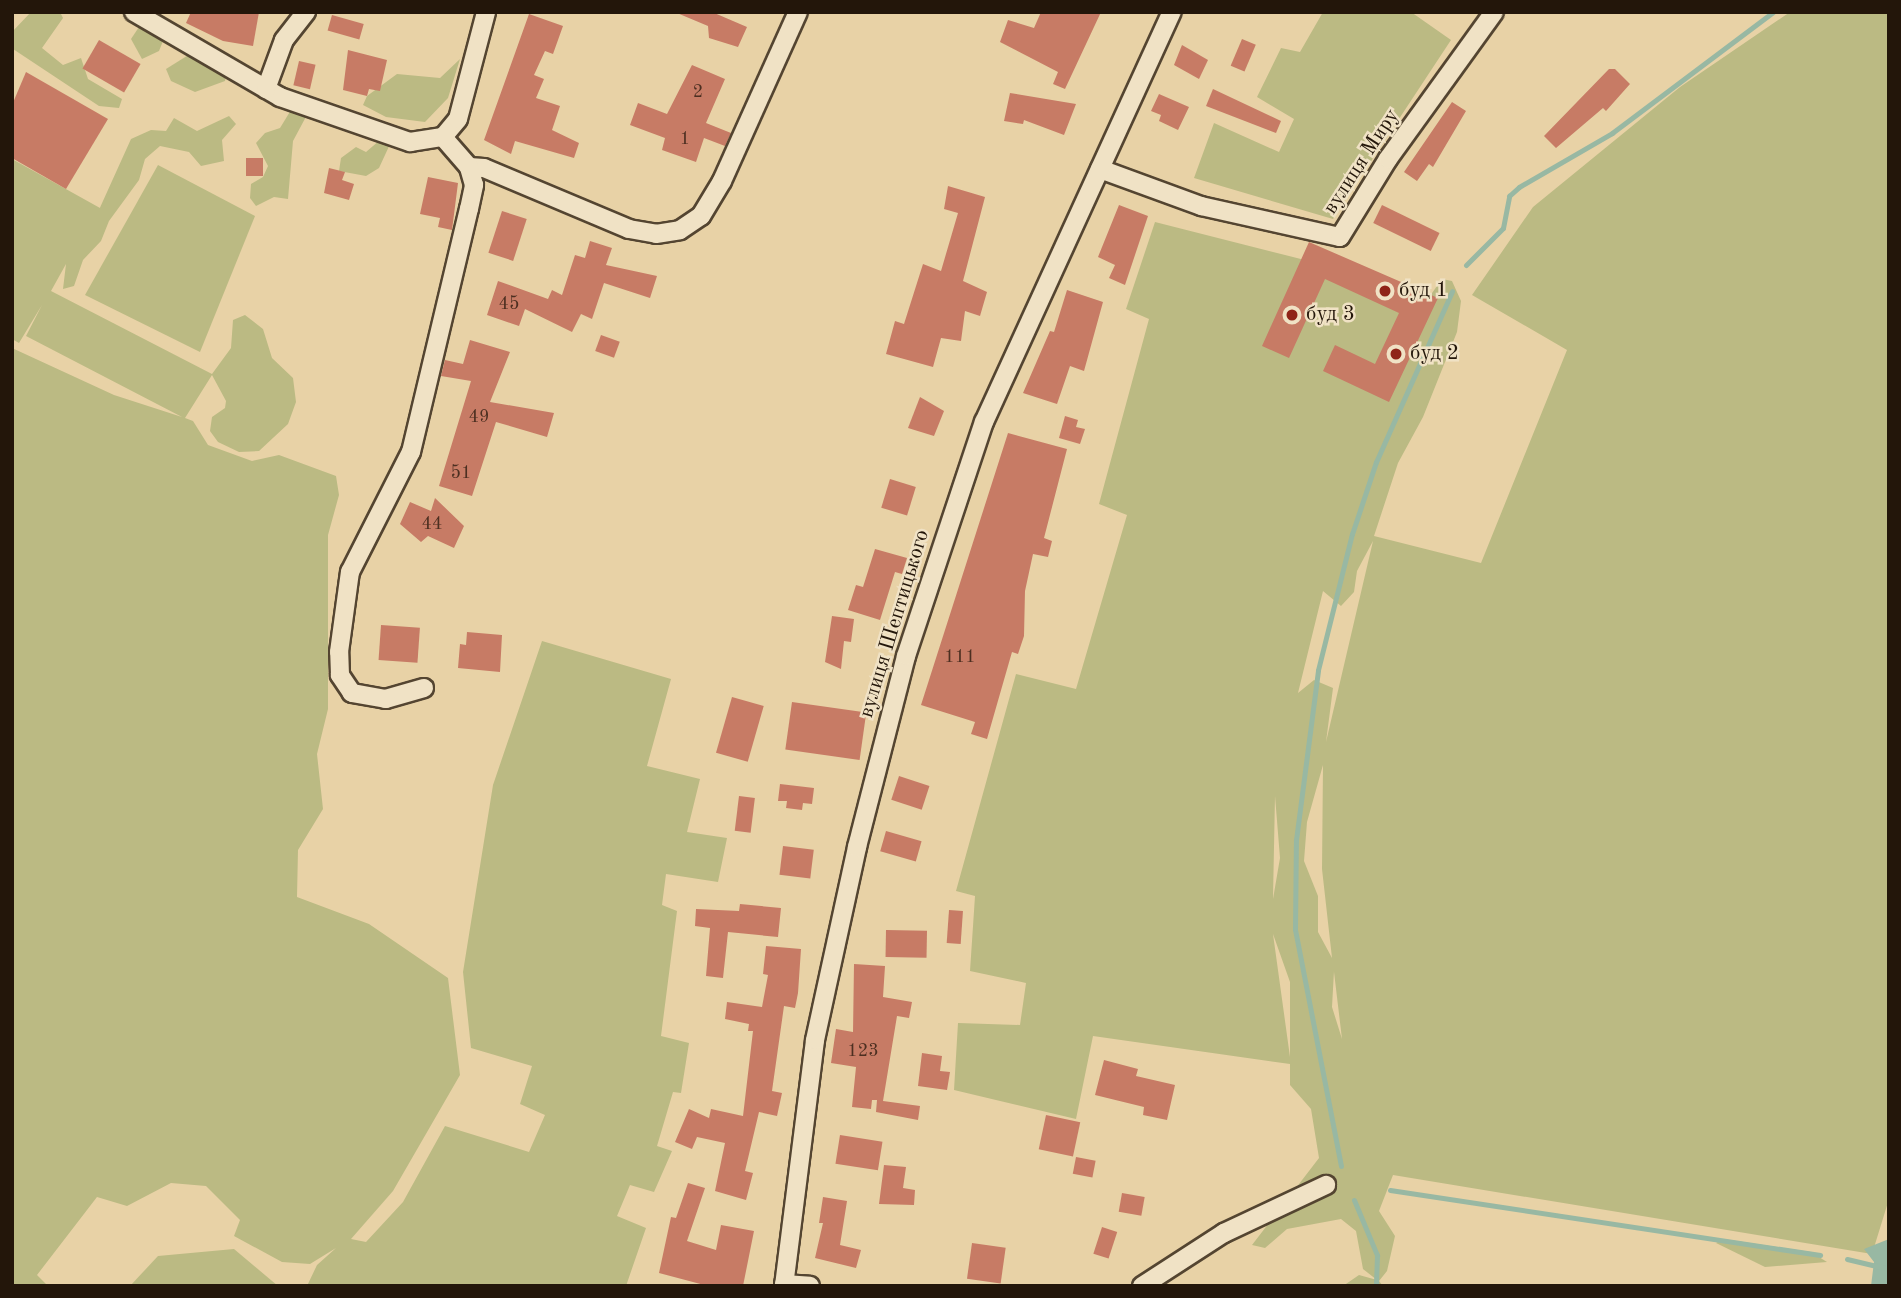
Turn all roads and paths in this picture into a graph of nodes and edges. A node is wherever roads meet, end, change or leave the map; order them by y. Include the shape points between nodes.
1 (134, 12) edge
2 (306, 12) edge
3 (486, 12) edge
4 (797, 12) edge
5 (1172, 12) edge
6 (1494, 12) edge
7 (266, 89) junction
8 (443, 136) junction
9 (469, 167) junction
10 (1100, 169) junction
11 (424, 688) dead end
12 (1326, 1185) dead end
13 (784, 1285) edge
14 (810, 1286) edge
15 (1142, 1286) edge

1 - 7 street
2 - 7 street via 284,40
3 - 8 street via 458,119
4 - 9 street via 722,181 701,216 680,230 656,234 629,229 484,168
5 - 10 street, вулиця Шептицького
6 - 10 street, вулиця Миру via 1388,159 1340,237 1201,206
7 - 8 street via 411,142
8 - 9 street
9 - 11 street via 472,197 411,452 350,572 339,652 340,676 352,693 386,699
10 - 13 street, вулиця Шептицького via 984,422 906,656 857,847 815,1040
12 - 15 street via 1224,1233
13 - 14 street

